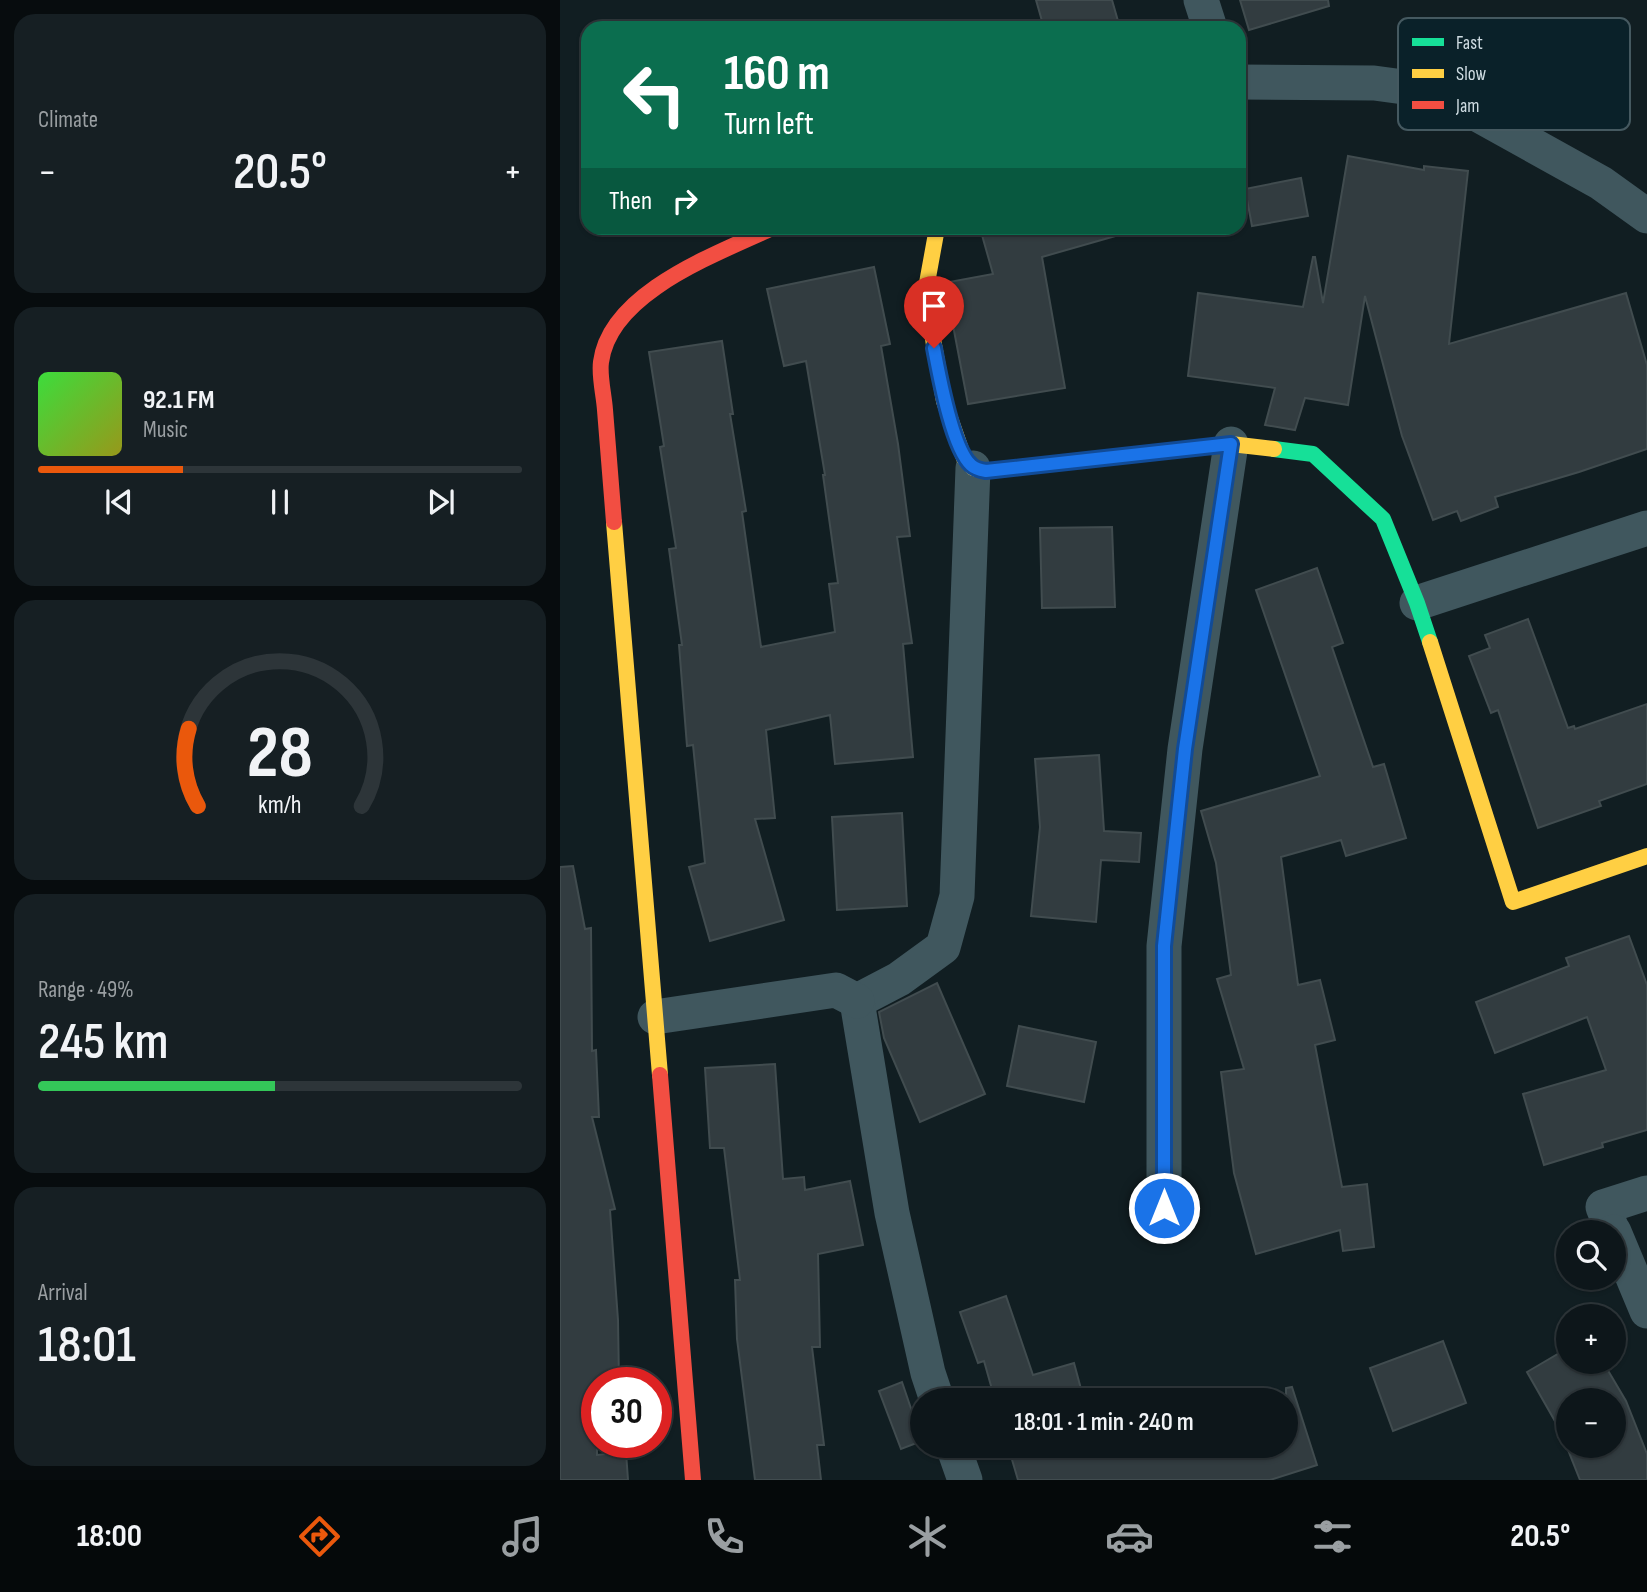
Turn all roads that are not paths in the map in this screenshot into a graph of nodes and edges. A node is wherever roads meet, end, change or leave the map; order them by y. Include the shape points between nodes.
1 (1201, 0) edge
2 (1208, 21) edge
3 (1246, 82) edge
4 (1398, 86) edge
5 (1507, 130) edge
6 (1647, 216) edge
7 (758, 235) edge
8 (936, 235) edge
9 (1231, 444) junction
10 (973, 468) junction
11 (1647, 528) edge
12 (1417, 603) junction
13 (1647, 856) edge
14 (857, 1001) junction
15 (655, 1017) junction
16 (1647, 1193) edge
17 (1164, 1208) dead end
18 (1608, 1220) edge
19 (1626, 1262) edge
20 (1647, 1311) edge
21 (933, 1388) edge
22 (957, 1458) edge
23 (693, 1480) edge
24 (965, 1480) edge

1 - 2 street
3 - 4 street
5 - 6 street via 1601,183
7 - 15 street via 671,278 630,308 614,327 601,362
8 - 10 street via 925,294 944,401 964,458
9 - 10 street via 986,471
9 - 12 street via 1313,454 1382,519
9 - 17 street via 1185,749 1164,946
10 - 14 street via 957,896 943,947 899,979
11 - 12 street
12 - 13 street via 1513,902
14 - 15 street via 836,990
14 - 21 street via 892,1213
15 - 23 street
16 - 18 street via 1603,1208
19 - 20 street
22 - 24 street

